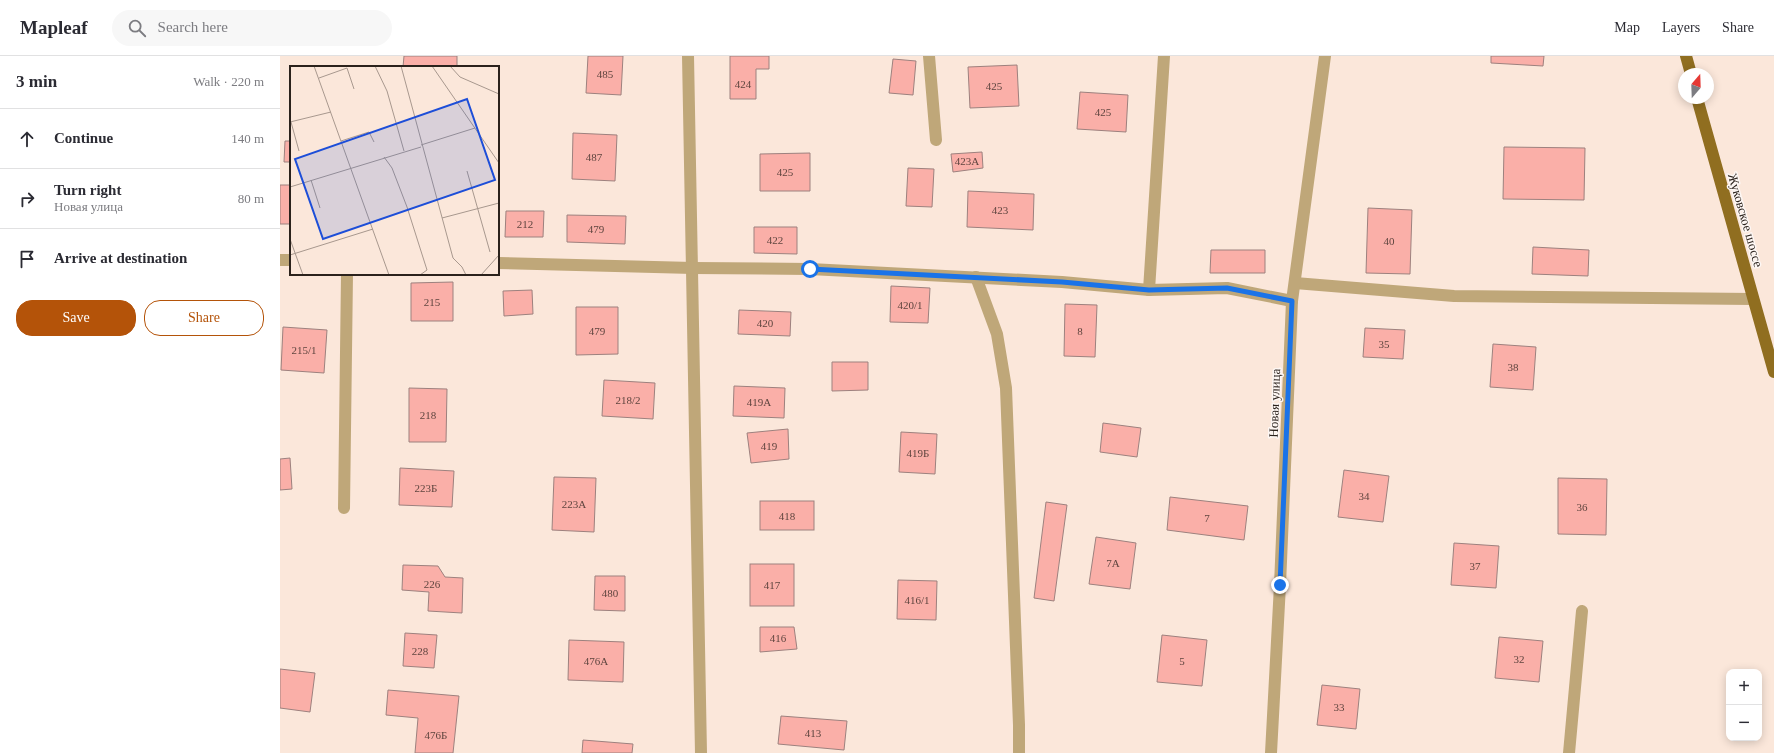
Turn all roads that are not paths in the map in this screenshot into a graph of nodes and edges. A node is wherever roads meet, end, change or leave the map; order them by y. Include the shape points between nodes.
1 (688, 56) edge
2 (930, 56) edge
3 (1164, 56) edge
4 (1325, 56) edge
5 (1686, 56) edge
6 (1689, 68) edge
7 (1699, 104) edge
8 (936, 140) dead end
9 (499, 263) edge
10 (693, 268) junction
11 (347, 275) edge
12 (976, 277) junction
13 (1295, 283) junction
14 (1149, 290) junction
15 (1753, 299) junction
16 (1292, 301) junction
17 (1774, 372) edge
18 (344, 508) dead end
19 (1582, 611) dead end
20 (701, 753) edge
21 (1019, 753) edge
22 (1270, 753) edge
23 (1569, 753) edge

1 - 10 street
2 - 8 street
3 - 14 street
4 - 13 street, Новая улица
5 - 6 main road
7 - 15 main road, Жуковское шоссе
9 - 10 street
10 - 12 street via 810,269
10 - 20 street
11 - 18 street
12 - 14 street
12 - 21 street via 997,334 1006,388
13 - 15 street via 1454,296
13 - 16 street, Новая улица
14 - 16 street via 1227,288
15 - 17 main road, Жуковское шоссе
16 - 22 street, Новая улица
19 - 23 street

